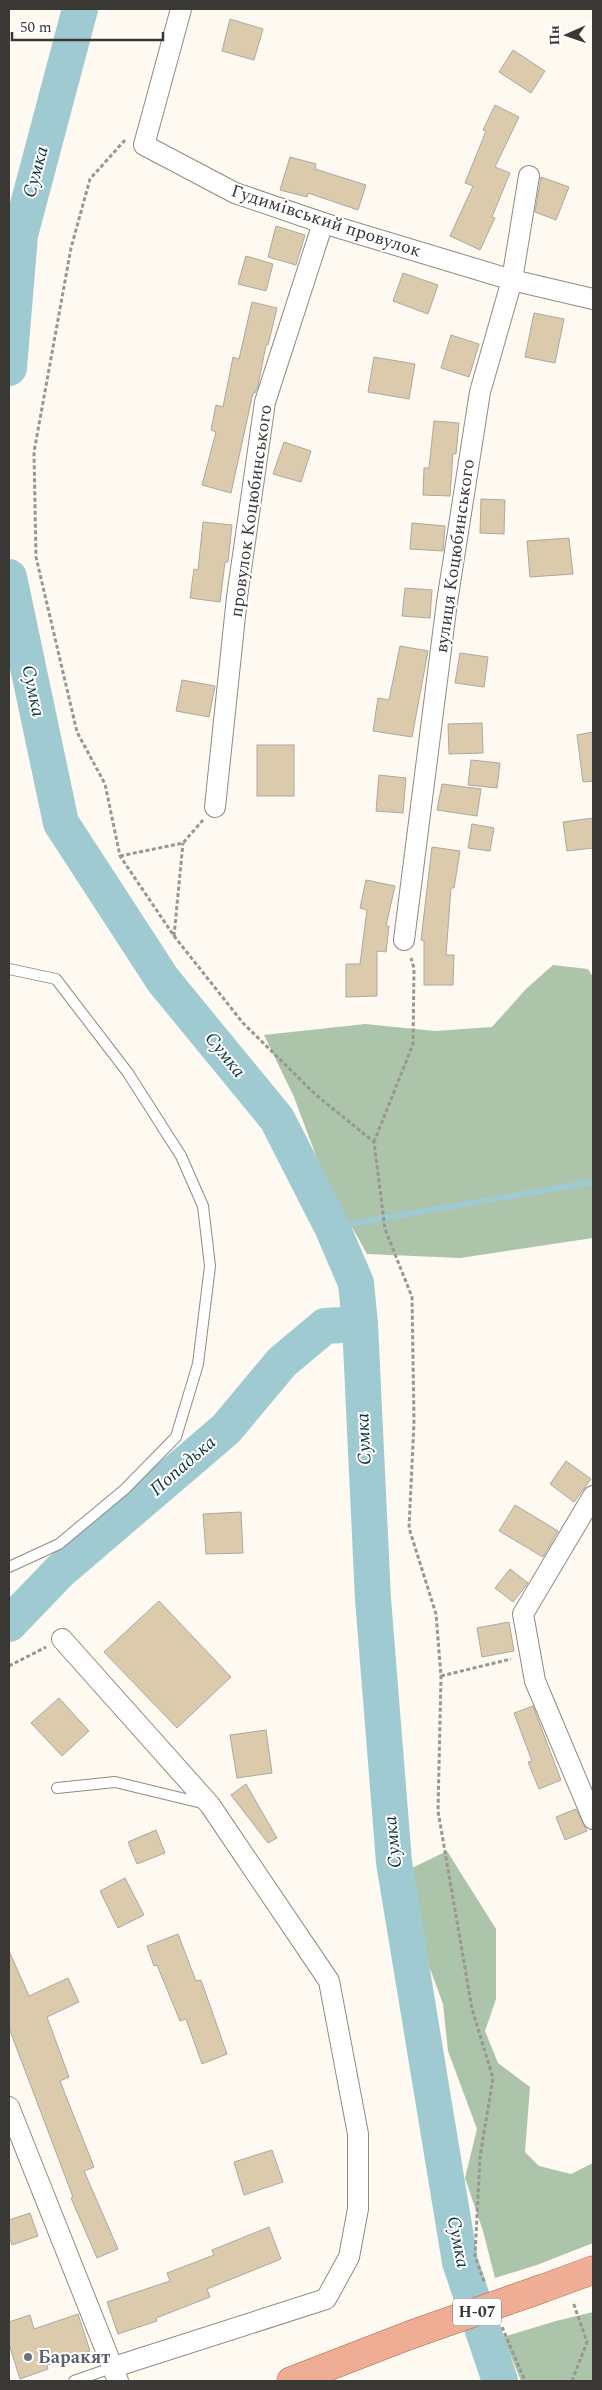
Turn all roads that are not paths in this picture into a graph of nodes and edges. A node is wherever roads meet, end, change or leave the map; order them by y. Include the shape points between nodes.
1 (181, 9) edge
2 (529, 176) dead end
3 (323, 223) junction
4 (512, 280) junction
5 (593, 299) edge
6 (215, 806) road end
7 (404, 940) road end
8 (9, 970) edge
9 (593, 1496) edge
10 (9, 1568) edge
11 (62, 1639) road end
12 (57, 1788) dead end
13 (210, 1805) junction
14 (593, 1819) edge
15 (9, 2107) edge
16 (576, 2278) edge
17 (116, 2374) edge
18 (74, 2381) edge
19 (291, 2381) edge

1 - 3 street, Гудимівський провулок via 144,144 235,194
2 - 4 street, вулиця Коцюбинського
3 - 4 street, Гудимівський провулок
3 - 6 street, провулок Коцюбинського via 264,402 237,597
4 - 5 street, Гудимівський провулок
4 - 7 street, вулиця Коцюбинського via 480,392 447,602
8 - 10 lane via 56,979 128,1073 180,1156 203,1206 210,1266 198,1364 176,1437 125,1490 59,1544
9 - 14 street via 523,1614 535,1681
11 - 13 street
12 - 13 lane via 115,1782
13 - 17 street via 330,1981 358,2134 358,2209 349,2257 326,2299
15 - 17 street
16 - 19 main road, Н-07, bridge via 410,2335
17 - 18 lane

